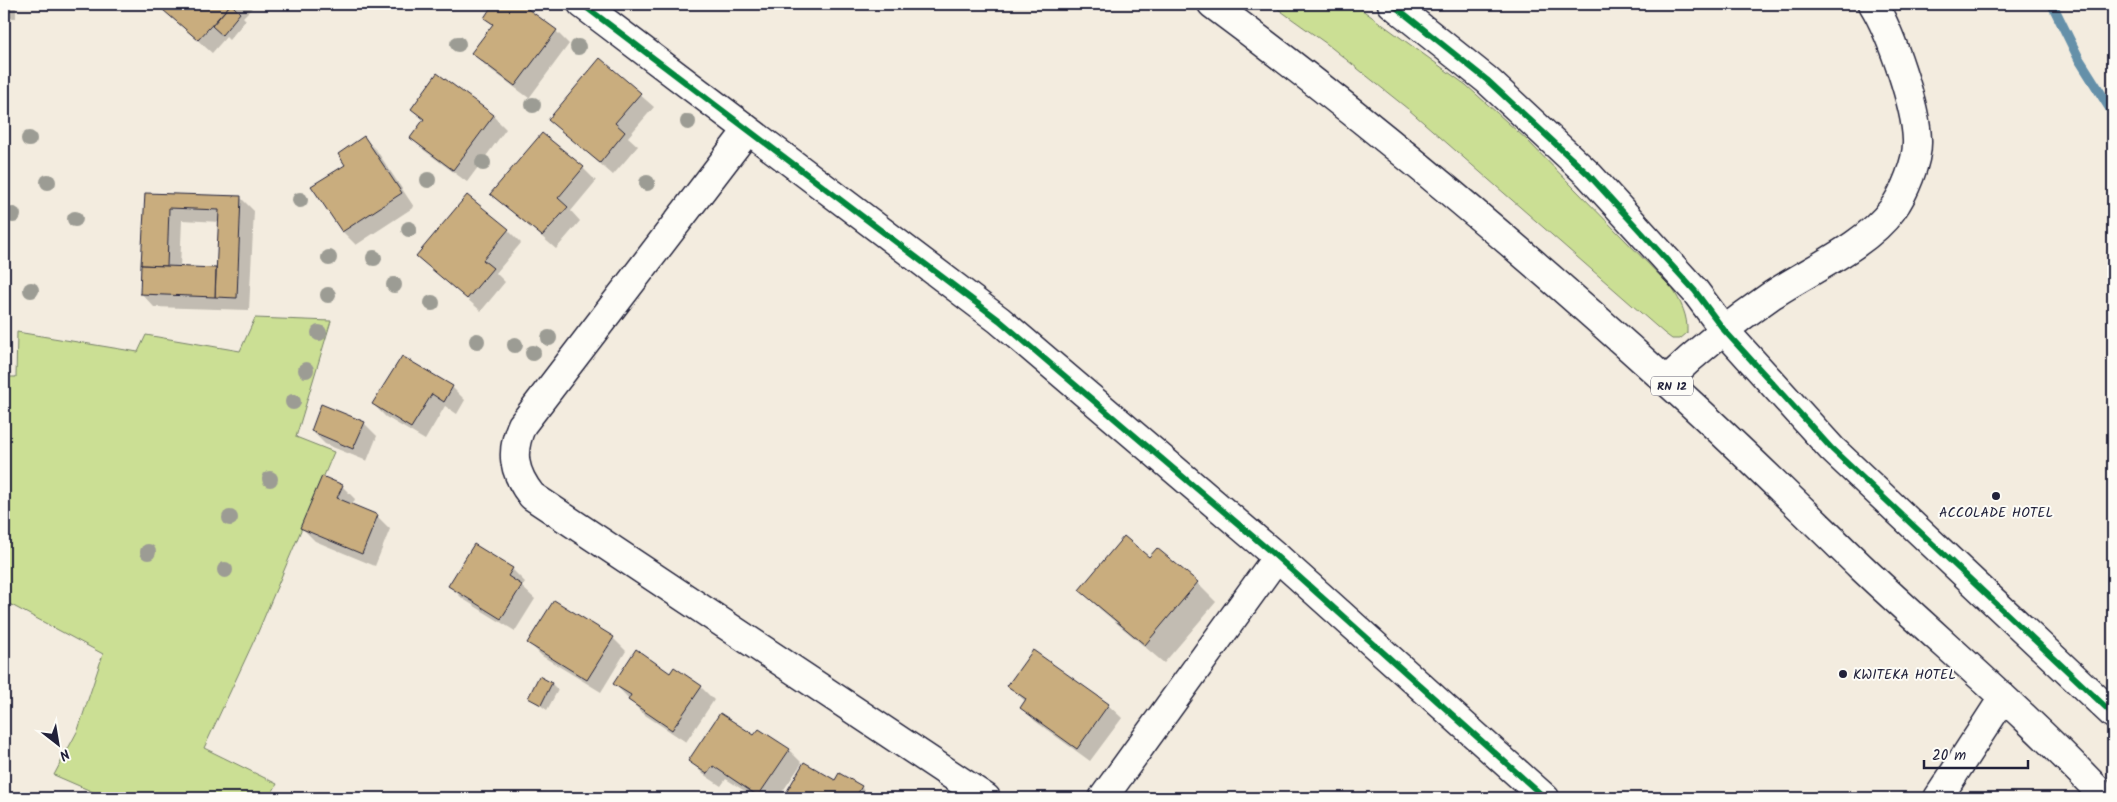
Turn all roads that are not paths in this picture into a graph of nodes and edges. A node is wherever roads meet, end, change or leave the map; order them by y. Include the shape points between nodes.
1 (582, 4) edge
2 (1212, 4) edge
3 (1392, 4) edge
4 (1873, 4) edge
5 (748, 130) junction
6 (1724, 330) junction
7 (1666, 381) junction
8 (1277, 557) junction
9 (2003, 698) junction
10 (2113, 714) edge
11 (986, 798) edge
12 (1104, 798) edge
13 (1545, 798) edge
14 (1938, 798) edge
15 (2105, 798) edge

1 - 5 street
2 - 7 street, RN 12 via 1296,65 1421,166
3 - 6 street via 1487,80 1589,175 1695,291
4 - 6 street via 1901,69 1911,104 1917,141 1909,179 1892,211 1867,236
5 - 8 street via 999,320
5 - 11 street via 522,425 513,454 515,469 532,496
6 - 7 street
6 - 10 street via 1832,449
7 - 9 street, RN 12
8 - 12 street
8 - 13 street
9 - 14 street
9 - 15 street, RN 12

